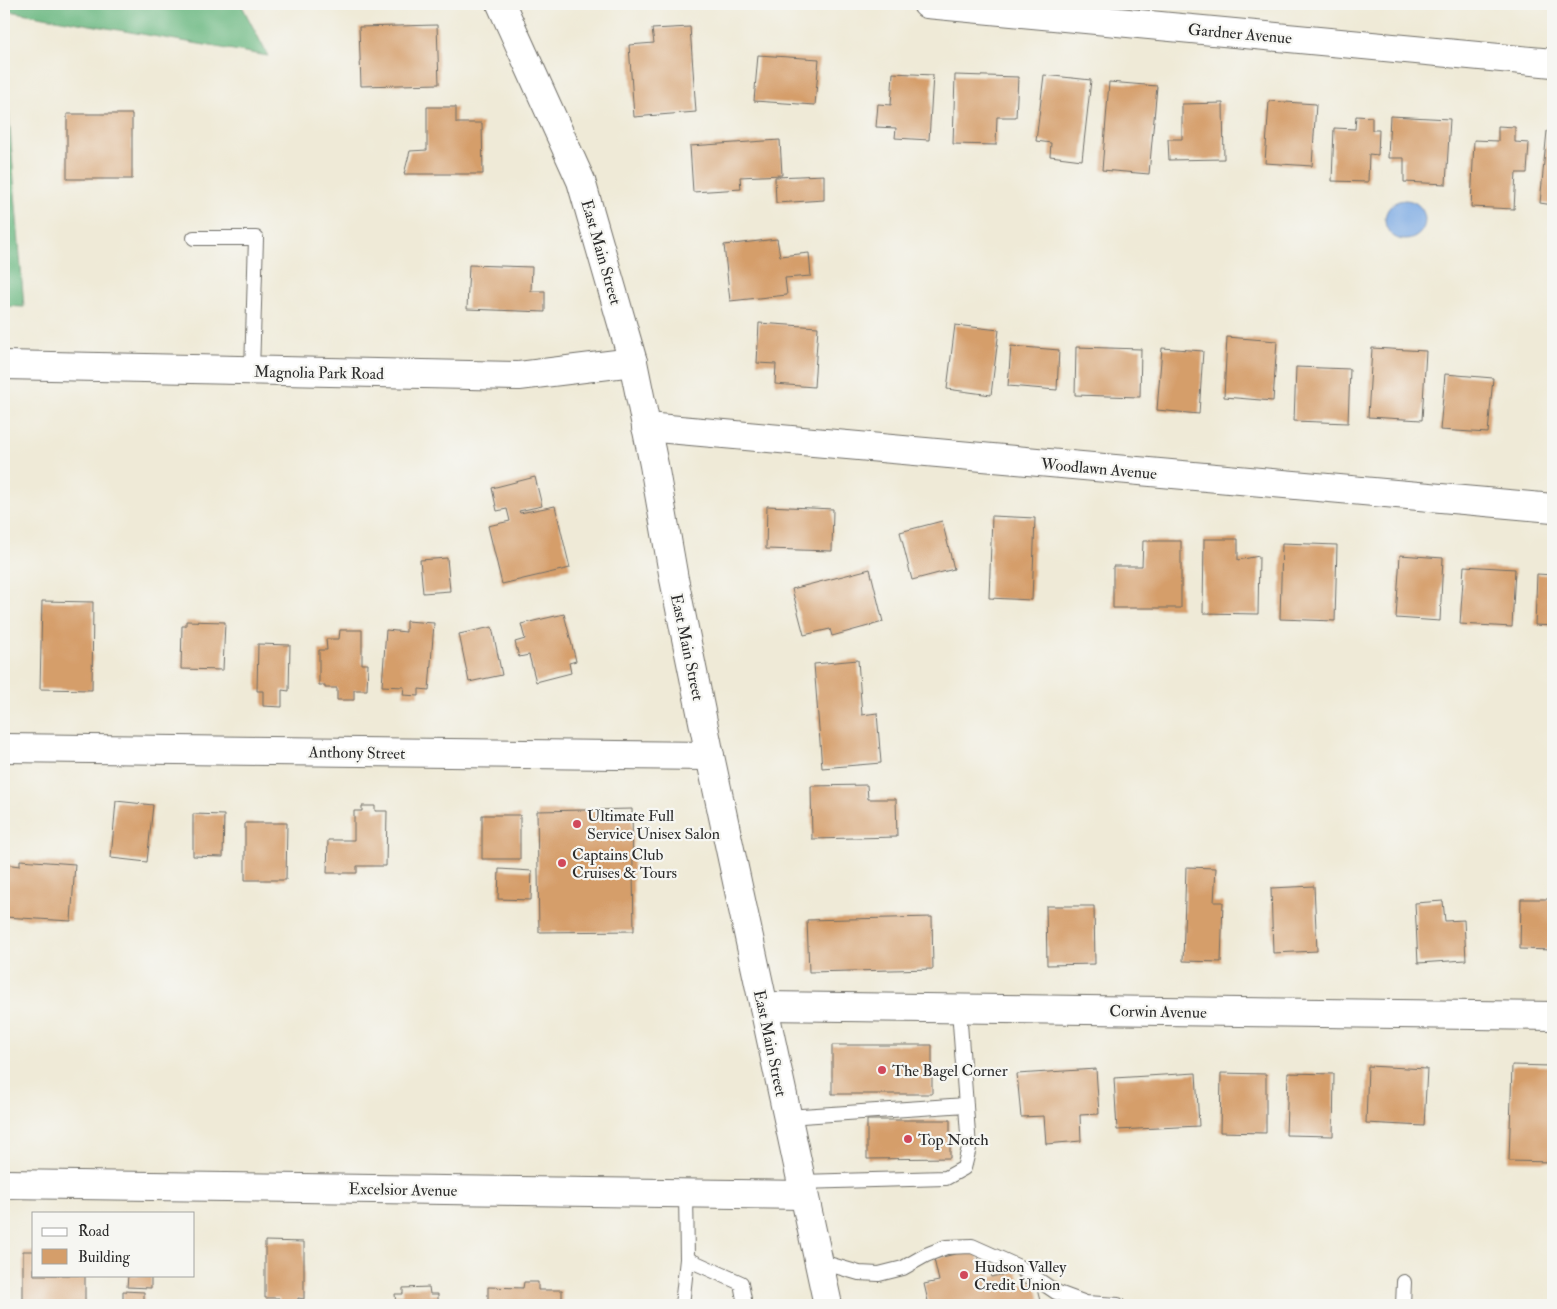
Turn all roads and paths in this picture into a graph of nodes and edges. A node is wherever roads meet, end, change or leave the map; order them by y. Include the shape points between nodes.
1 (500, 4) edge
2 (927, 4) edge
3 (1553, 63) edge
4 (194, 238) dead end
5 (633, 362) junction
6 (4, 366) edge
7 (252, 371) junction
8 (646, 427) junction
9 (1553, 508) edge
10 (4, 748) edge
11 (710, 756) junction
12 (764, 1006) junction
13 (959, 1009) junction
14 (1553, 1016) edge
15 (966, 1105) junction
16 (787, 1117) junction
17 (4, 1184) edge
18 (802, 1188) junction
19 (686, 1193) junction
20 (687, 1259) junction
21 (818, 1261) junction
22 (1404, 1282) dead end
23 (682, 1305) edge
24 (745, 1305) edge
25 (828, 1305) edge
26 (1118, 1305) edge
27 (1403, 1305) edge

1 - 5 street, East Main Street via 581,181
2 - 3 street, Gardner Avenue
4 - 7 lane via 256,238
5 - 7 street, Magnolia Park Road via 519,376
5 - 8 street, East Main Street
6 - 7 street, Magnolia Park Road
8 - 9 street, Woodlawn Avenue
8 - 11 street, East Main Street
10 - 11 street, Anthony Street
11 - 12 street, East Main Street
12 - 13 street, Corwin Avenue
12 - 16 street, East Main Street
13 - 14 street, Corwin Avenue
13 - 15 lane
15 - 16 lane
15 - 18 lane via 969,1148 964,1168 946,1178
16 - 18 street, East Main Street
17 - 19 street, Excelsior Avenue
18 - 19 street, Excelsior Avenue
18 - 21 street, East Main Street
19 - 20 lane
20 - 23 lane
20 - 24 lane via 741,1283
21 - 25 street, East Main Street
21 - 26 lane via 859,1273 879,1274 903,1268 946,1247 972,1246 1018,1267 1056,1292 1086,1303
22 - 27 lane

